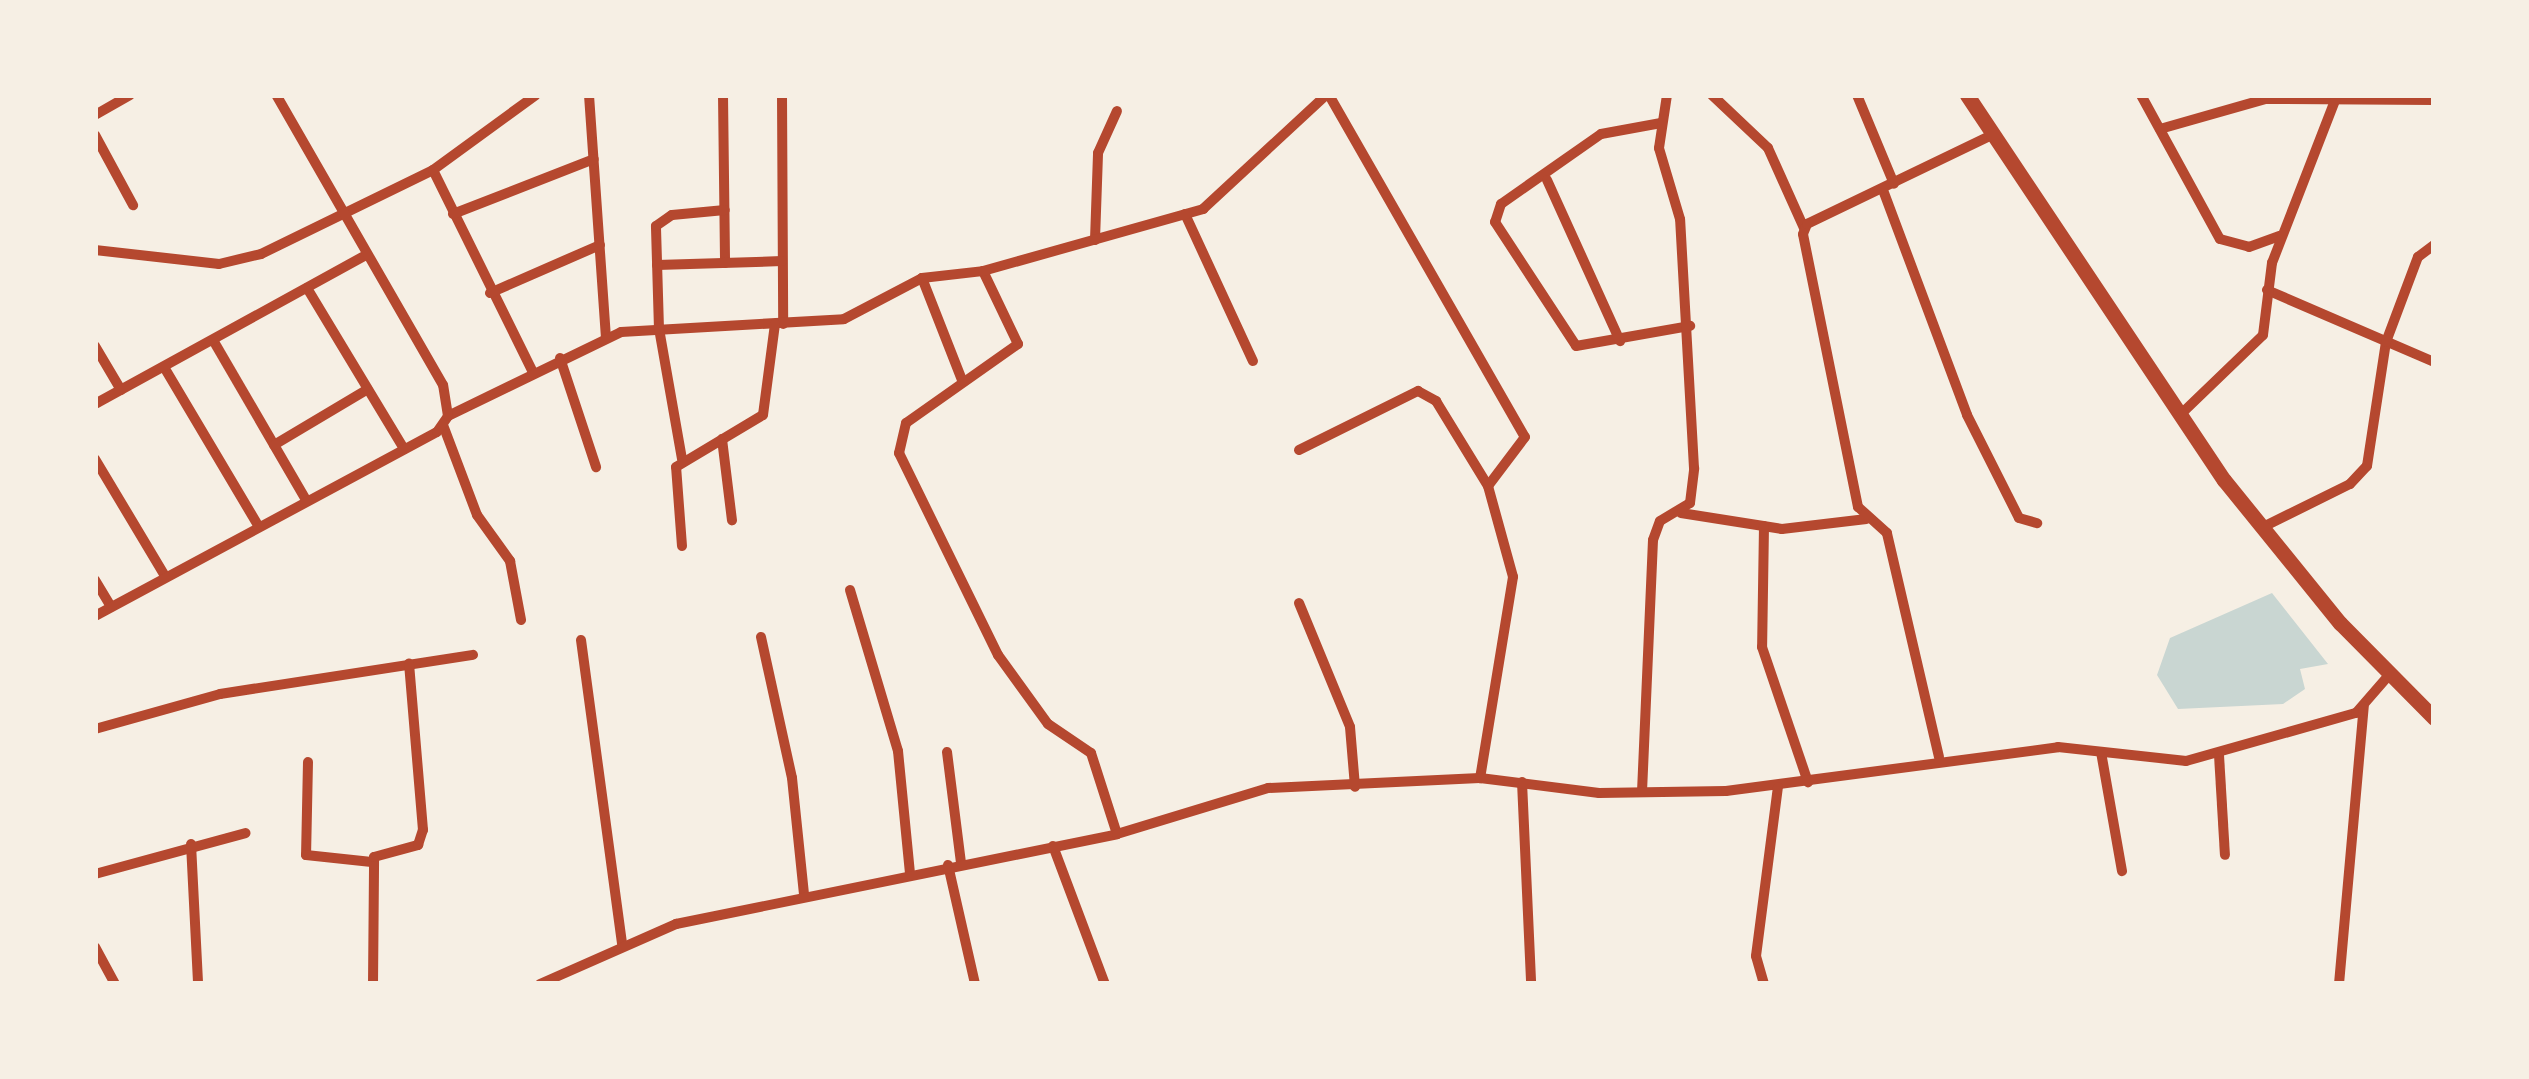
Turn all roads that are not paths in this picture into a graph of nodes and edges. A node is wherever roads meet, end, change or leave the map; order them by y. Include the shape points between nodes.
1 (130, 95) edge
2 (536, 95) edge
3 (589, 95) edge
4 (723, 95) edge
5 (782, 95) edge
6 (1327, 95) edge
7 (1668, 95) edge
8 (1712, 95) edge
9 (1857, 95) edge
10 (1968, 95) edge
11 (2142, 95) edge
12 (279, 96) edge
13 (2337, 96) edge
14 (2434, 100) edge
15 (1117, 111) dead end
16 (95, 115) edge
17 (1661, 123) junction
18 (2160, 130) junction
19 (95, 134) edge
20 (1994, 134) junction
21 (594, 159) junction
22 (433, 170) junction
23 (1546, 180) junction
24 (1889, 187) junction
25 (133, 205) dead end
26 (725, 210) junction
27 (454, 214) junction
28 (1185, 214) junction
29 (339, 215) junction
30 (1804, 228) junction
31 (2280, 236) junction
32 (1095, 240) junction
33 (600, 245) junction
34 (2434, 245) edge
35 (95, 250) edge
36 (364, 256) junction
37 (782, 261) junction
38 (725, 263) junction
39 (657, 265) junction
40 (984, 271) junction
41 (922, 278) junction
42 (307, 288) junction
43 (2267, 290) junction
44 (490, 293) junction
45 (779, 324) junction
46 (1690, 326) junction
47 (659, 329) junction
48 (606, 336) junction
49 (213, 340) junction
50 (1620, 341) junction
51 (2386, 342) junction
52 (95, 346) edge
53 (560, 358) junction
54 (1253, 362) dead end
55 (2434, 362) edge
56 (164, 367) junction
57 (533, 372) junction
58 (962, 380) junction
59 (368, 389) junction
60 (121, 390) junction
61 (95, 404) edge
62 (2180, 414) junction
63 (446, 421) junction
64 (722, 439) junction
65 (274, 446) junction
66 (404, 449) junction
67 (1299, 450) dead end
68 (682, 459) junction
69 (96, 463) edge
70 (596, 467) dead end
71 (1488, 486) junction
72 (306, 500) junction
73 (1681, 514) junction
74 (1866, 519) junction
75 (732, 520) dead end
76 (2037, 522) dead end
77 (258, 526) junction
78 (1764, 526) junction
79 (2260, 528) junction
80 (682, 546) dead end
81 (166, 576) junction
82 (95, 580) edge
83 (850, 590) dead end
84 (1299, 604) dead end
85 (111, 607) junction
86 (95, 616) edge
87 (521, 620) dead end
88 (761, 637) dead end
89 (581, 640) dead end
90 (473, 655) dead end
91 (410, 664) junction
92 (2388, 676) junction
93 (2364, 706) junction
94 (2434, 718) edge
95 (95, 728) edge
96 (947, 752) dead end
97 (2102, 752) junction
98 (2219, 755) junction
99 (1939, 757) junction
100 (308, 762) dead end
101 (1480, 778) junction
102 (1522, 782) junction
103 (1808, 782) junction
104 (1355, 787) junction
105 (1778, 787) junction
106 (1642, 792) junction
107 (246, 833) dead end
108 (1117, 834) junction
109 (191, 844) junction
110 (1053, 846) junction
111 (2226, 855) dead end
112 (372, 862) junction
113 (954, 864) junction
114 (2122, 871) dead end
115 (910, 873) junction
116 (95, 874) edge
117 (804, 894) junction
118 (622, 944) junction
119 (95, 947) edge
120 (116, 984) edge
121 (198, 984) edge
122 (373, 984) edge
123 (540, 984) edge
124 (974, 984) edge
125 (1105, 984) edge
126 (1531, 984) edge
127 (1764, 984) edge
128 (2339, 984) edge

1 - 16 street
2 - 22 street
3 - 21 street
4 - 26 street
5 - 37 street
6 - 28 street via 1252,155 1216,201
6 - 71 street via 1525,437
7 - 17 street
8 - 30 street via 1768,148
9 - 24 street
10 - 20 main road
11 - 18 street
12 - 29 street
13 - 14 street
13 - 18 street via 2228,104
13 - 31 street
15 - 32 street via 1098,153
17 - 23 street via 1616,127
17 - 46 street
18 - 31 street via 2220,239 2250,247
19 - 25 street
20 - 24 street
20 - 62 main road
21 - 27 street
21 - 33 street
22 - 27 street
22 - 29 street
23 - 50 street
23 - 50 street via 1501,204 1498,228 1568,341 1583,349
24 - 30 street
24 - 76 street via 1968,415 2018,518
26 - 38 street
26 - 39 street via 659,221
27 - 44 street
28 - 32 street
28 - 54 street
29 - 35 street via 238,262
29 - 36 street
30 - 74 street via 1837,420
31 - 43 street
32 - 40 street
33 - 44 street
33 - 48 street
34 - 51 street via 2418,258
36 - 42 street
36 - 63 street via 443,385
37 - 38 street
37 - 45 street
38 - 39 street
39 - 47 street
40 - 41 street
40 - 58 street via 1020,339
41 - 45 street via 844,319
41 - 58 street
42 - 49 street
42 - 59 street
43 - 51 street
43 - 62 street via 2263,335
44 - 57 street
45 - 47 street
45 - 64 street via 763,414
46 - 50 street
46 - 73 street via 1694,468
47 - 48 street
47 - 68 street
48 - 53 street
49 - 56 street
49 - 65 street
51 - 55 street
51 - 79 street via 2361,476
52 - 60 street
53 - 57 street
53 - 70 street
56 - 60 street
56 - 77 street
57 - 63 street
58 - 108 street via 900,429 899,453 998,655 1048,724 1091,753
59 - 65 street
59 - 66 street
60 - 61 street
62 - 79 main road
63 - 66 street
63 - 87 street via 476,515 510,561
64 - 68 street
64 - 75 street
65 - 72 street
66 - 72 street
67 - 71 street via 1418,392 1436,401
68 - 80 street via 674,478
69 - 81 street
71 - 101 street via 1513,577
72 - 77 street
73 - 78 street
73 - 106 street via 1660,521 1652,540
74 - 78 street
74 - 99 street via 1887,534
77 - 81 street
78 - 103 street via 1762,647
79 - 92 main road
81 - 85 street
82 - 85 street
83 - 115 street via 898,751
84 - 104 street via 1350,727
85 - 86 street
88 - 117 street via 792,778
89 - 118 street
90 - 91 street
91 - 95 street via 220,694
91 - 112 street via 422,838
92 - 93 street
92 - 94 main road
93 - 98 street
93 - 128 street
96 - 113 street
97 - 98 street via 2159,761
97 - 99 street
97 - 114 street
98 - 111 street
99 - 103 street
100 - 112 street via 306,854
101 - 102 street
101 - 104 street
102 - 106 street
102 - 126 street
103 - 105 street
104 - 108 street via 1268,788
105 - 106 street
105 - 127 street via 1756,956
107 - 109 street
108 - 110 street
109 - 116 street
109 - 121 street
110 - 113 street
110 - 125 street
112 - 122 street
113 - 115 street
113 - 124 street
115 - 117 street
117 - 118 street
118 - 123 street
119 - 120 street

